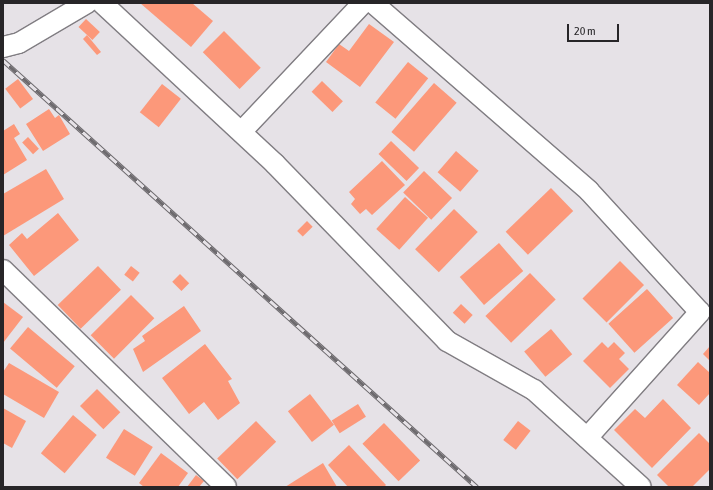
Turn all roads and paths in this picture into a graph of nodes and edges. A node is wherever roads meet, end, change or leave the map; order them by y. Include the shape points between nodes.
1 (87, 3) edge
2 (363, 3) edge
3 (373, 3) edge
4 (111, 6) edge
5 (3, 47) edge
6 (242, 131) junction
7 (3, 270) edge
8 (587, 438) junction
9 (226, 487) edge
10 (641, 487) edge

1 - 5 street via 19,43
2 - 6 street
3 - 8 street via 589,191 700,312
4 - 6 street
6 - 8 street via 447,341 534,390
7 - 9 street
8 - 10 street

